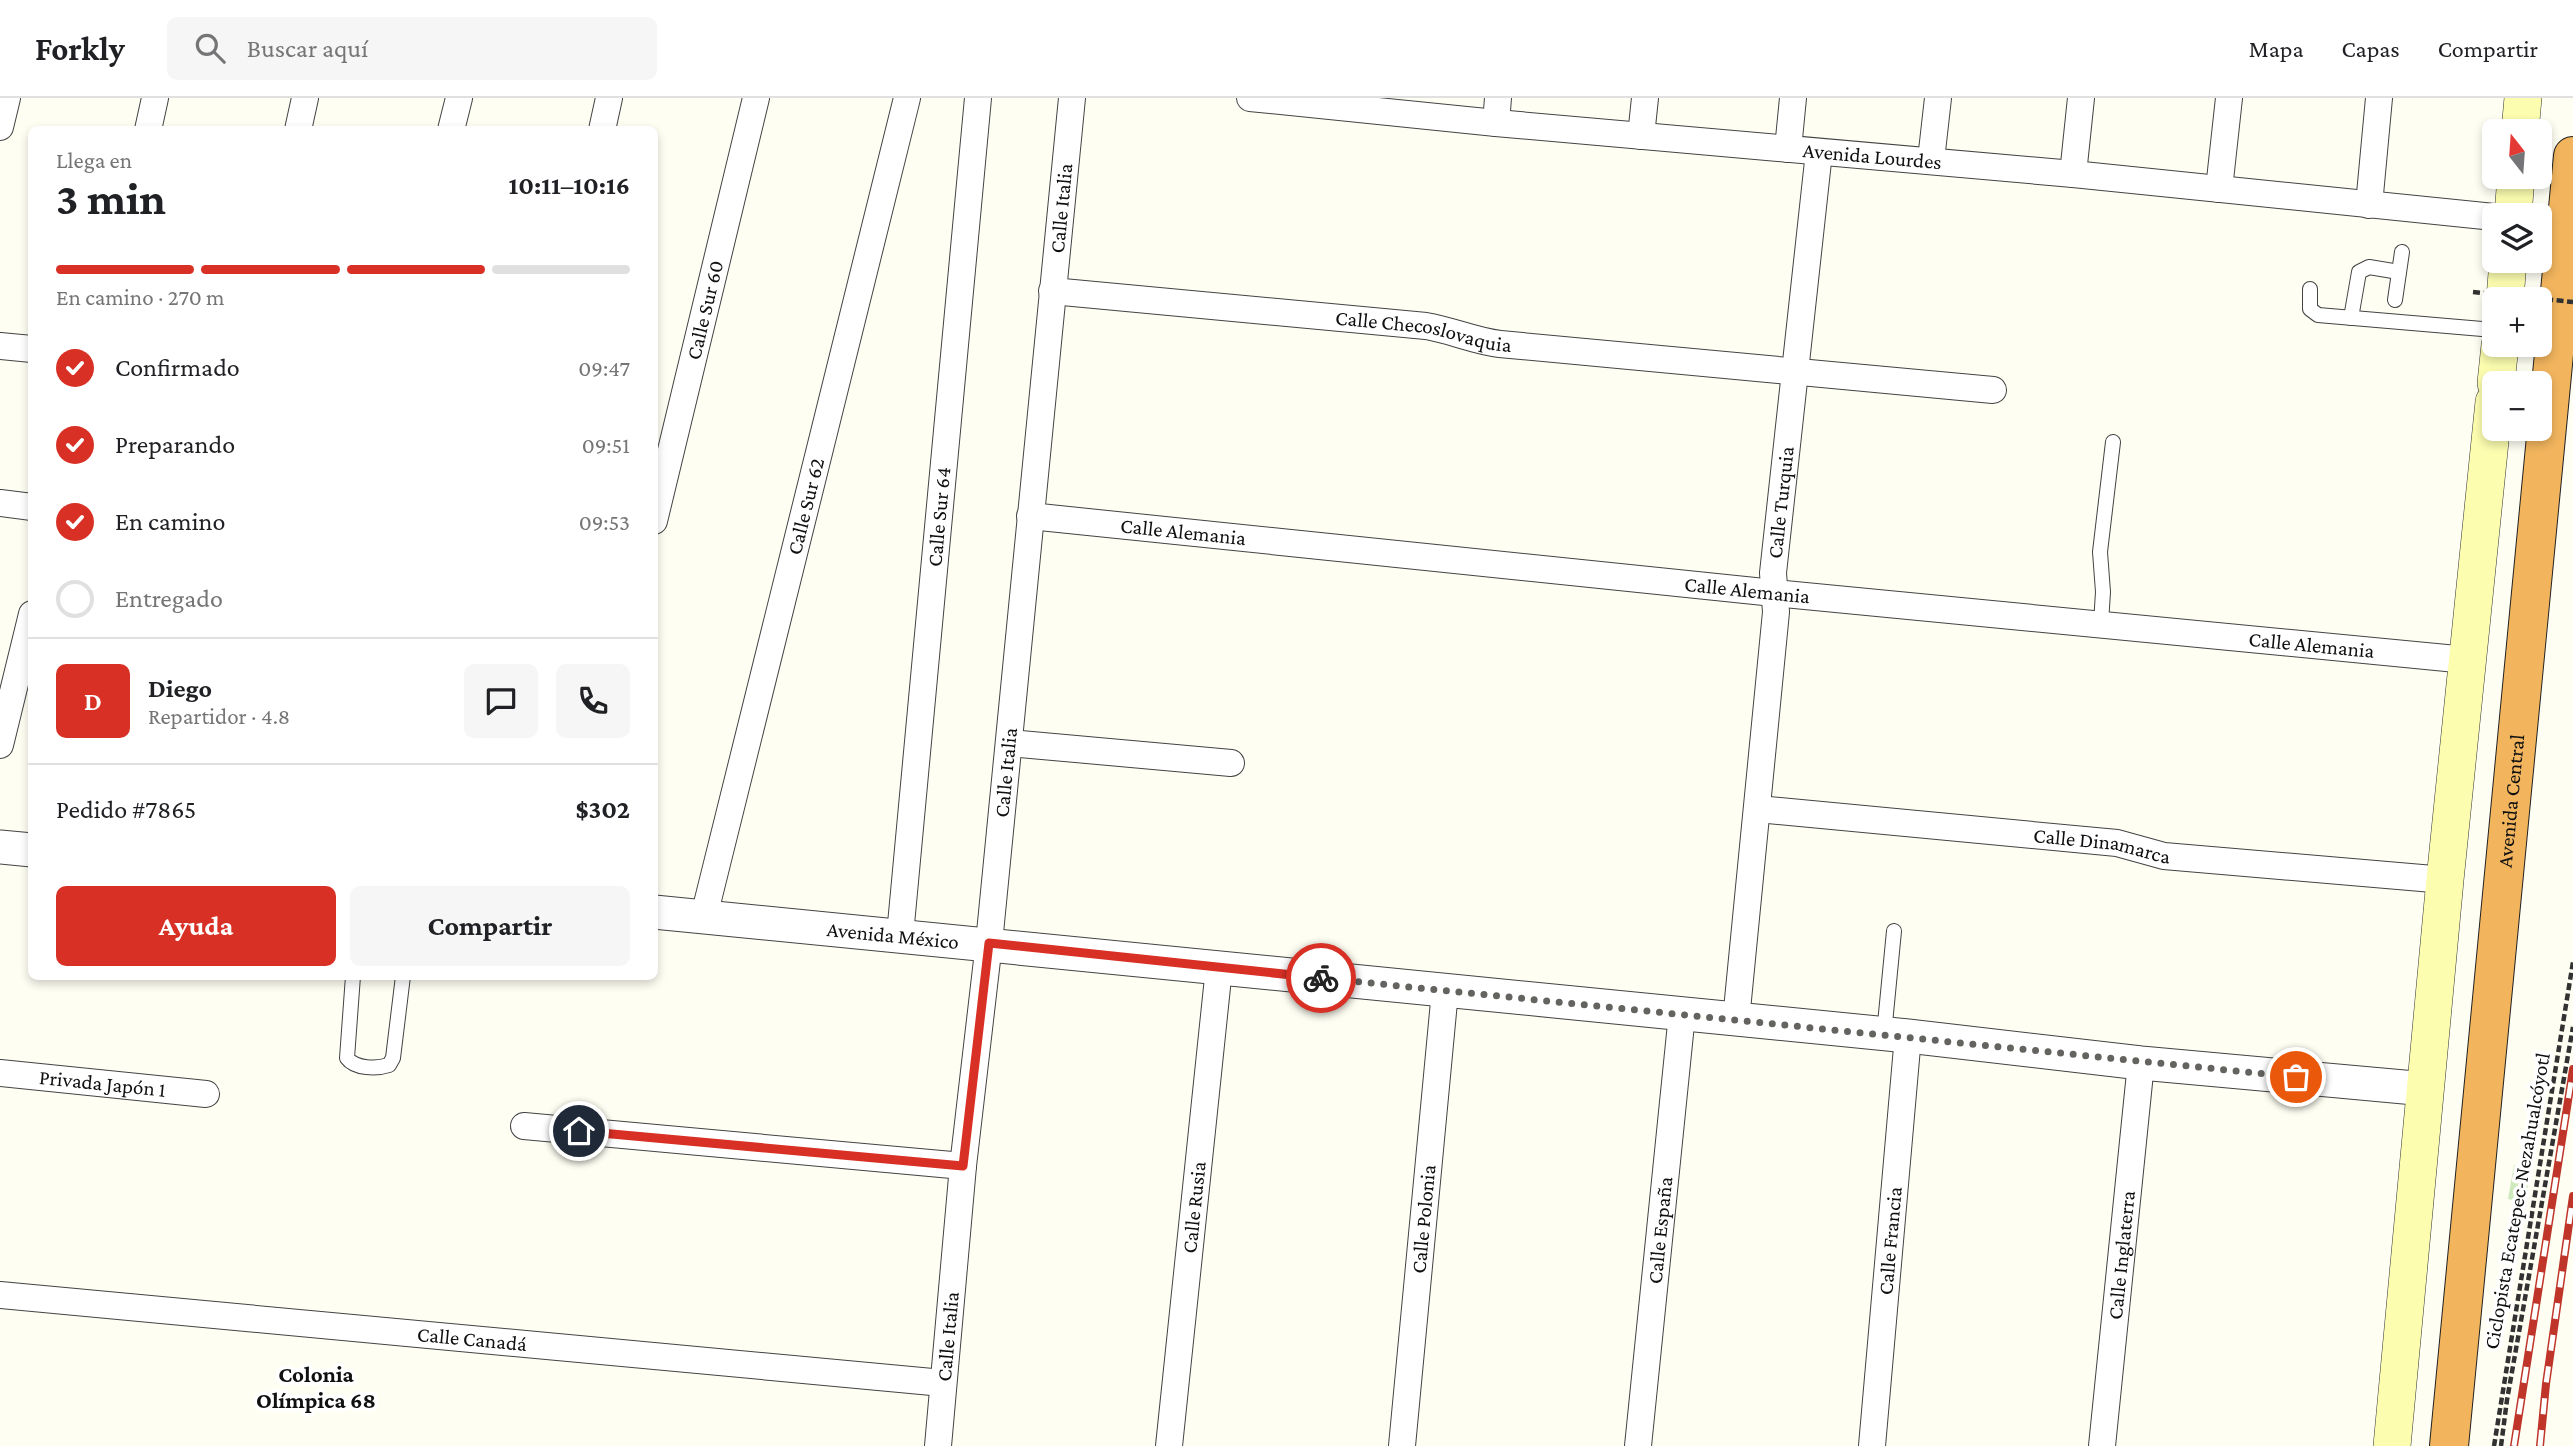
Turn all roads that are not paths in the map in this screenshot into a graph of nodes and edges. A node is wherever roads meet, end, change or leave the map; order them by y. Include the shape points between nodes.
1 (7, 98) edge
2 (155, 98) edge
3 (305, 98) edge
4 (459, 98) edge
5 (609, 98) edge
6 (756, 98) edge
7 (906, 98) edge
8 (978, 98) edge
9 (1072, 98) edge
10 (1250, 98) edge
11 (1645, 98) edge
12 (1793, 98) edge
13 (1938, 98) edge
14 (2081, 98) edge
15 (2229, 98) edge
16 (2379, 98) edge
17 (2523, 98) edge
18 (1366, 104) edge
19 (1497, 111) edge
20 (2521, 119) edge
21 (149, 126) edge
22 (299, 126) edge
23 (452, 126) edge
24 (603, 126) edge
25 (0, 127) edge
26 (1641, 136) junction
27 (1788, 149) junction
28 (1819, 152) junction
29 (2573, 156) edge
30 (1931, 160) junction
31 (2073, 174) junction
32 (2219, 189) junction
33 (2369, 205) junction
34 (2482, 216) edge
35 (2402, 252) dead end
36 (2399, 272) junction
37 (2310, 289) dead end
38 (1052, 291) junction
39 (2395, 300) dead end
40 (2351, 318) junction
41 (2482, 329) edge
42 (0, 346) edge
43 (28, 349) edge
44 (1795, 371) junction
45 (1993, 390) dead end
46 (2490, 441) edge
47 (2113, 442) dead end
48 (0, 503) edge
49 (658, 504) edge
50 (28, 506) edge
51 (1030, 516) junction
52 (1774, 593) junction
53 (2101, 623) junction
54 (28, 630) edge
55 (2467, 660) junction
56 (1009, 743) junction
57 (0, 745) edge
58 (1231, 763) dead end
59 (1758, 809) junction
60 (0, 847) edge
61 (28, 850) edge
62 (2445, 880) junction
63 (658, 912) edge
64 (704, 916) junction
65 (1894, 931) dead end
66 (900, 935) junction
67 (989, 943) junction
68 (1219, 968) junction
69 (353, 980) edge
70 (403, 980) edge
71 (1446, 991) junction
72 (1682, 1014) junction
73 (1736, 1020) junction
74 (1896, 1035) junction
75 (2141, 1063) junction
76 (0, 1073) edge
77 (2426, 1089) junction
78 (206, 1094) dead end
79 (524, 1126) dead end
80 (963, 1166) junction
81 (0, 1295) edge
82 (943, 1383) junction
83 (938, 1446) edge
84 (1169, 1446) edge
85 (1402, 1446) edge
86 (1638, 1446) edge
87 (1871, 1446) edge
88 (2102, 1446) edge
89 (2392, 1446) edge
90 (2449, 1446) edge

1 - 25 street
2 - 21 street
3 - 22 street
4 - 23 street
5 - 24 street
6 - 49 street, Calle Sur 60
7 - 64 street, Calle Sur 62
8 - 66 street, Calle Sur 64
9 - 38 street, Calle Italia
10 - 18 street, Avenida Lourdes
11 - 26 street
12 - 27 street
13 - 30 street
14 - 31 street
15 - 32 street
16 - 33 street
17 - 20 main road
18 - 19 street, Avenida Lourdes
19 - 26 street, Avenida Lourdes
26 - 27 street, Avenida Lourdes
27 - 28 street, Avenida Lourdes
28 - 30 street, Avenida Lourdes
28 - 44 street, Calle Turquia
29 - 90 highway, Avenida Central
30 - 31 street, Avenida Lourdes
31 - 32 street, Avenida Lourdes
32 - 33 street, Avenida Lourdes
33 - 34 street, Avenida Lourdes
35 - 36 lane
36 - 39 lane
36 - 40 lane via 2369,267 2359,272
37 - 40 lane via 2310,309 2315,314
38 - 44 street, Calle Checoslovaquia via 1426,326 1482,342
38 - 51 street, Calle Italia
40 - 41 lane
42 - 43 street
44 - 45 street, Calle Checoslovaquia
44 - 52 street, Calle Turquia
46 - 55 main road
47 - 53 lane via 2100,552
48 - 50 street
51 - 52 street, Calle Alemania
51 - 56 street, Calle Italia
52 - 53 street, Calle Alemania
52 - 59 street, Calle Turquia
53 - 55 street, Calle Alemania
54 - 57 street
55 - 62 main road
56 - 58 street
56 - 67 street, Calle Italia
59 - 62 street, Calle Dinamarca via 2118,844 2164,856
59 - 73 street, Calle Turquia
60 - 61 street
62 - 77 main road
63 - 64 street, Avenida México
64 - 66 street, Avenida México
65 - 74 lane
66 - 67 street, Avenida México
67 - 68 street, Avenida México
67 - 80 street, Calle Italia
68 - 71 street, Avenida México
68 - 84 street, Calle Rusia
69 - 70 lane via 347,1058 357,1066 382,1067 393,1058
71 - 72 street, Avenida México
71 - 85 street, Calle Polonia
72 - 73 street, Avenida México
72 - 86 street, Calle España
73 - 74 street, Avenida México
74 - 75 street, Avenida México
74 - 87 street, Calle Francia
75 - 77 street, Avenida México
75 - 88 street, Calle Inglaterra
76 - 78 street, Privada Japón 1
77 - 89 main road
79 - 80 street
80 - 82 street, Calle Italia
81 - 82 street, Calle Canadá
82 - 83 street, Calle Italia

